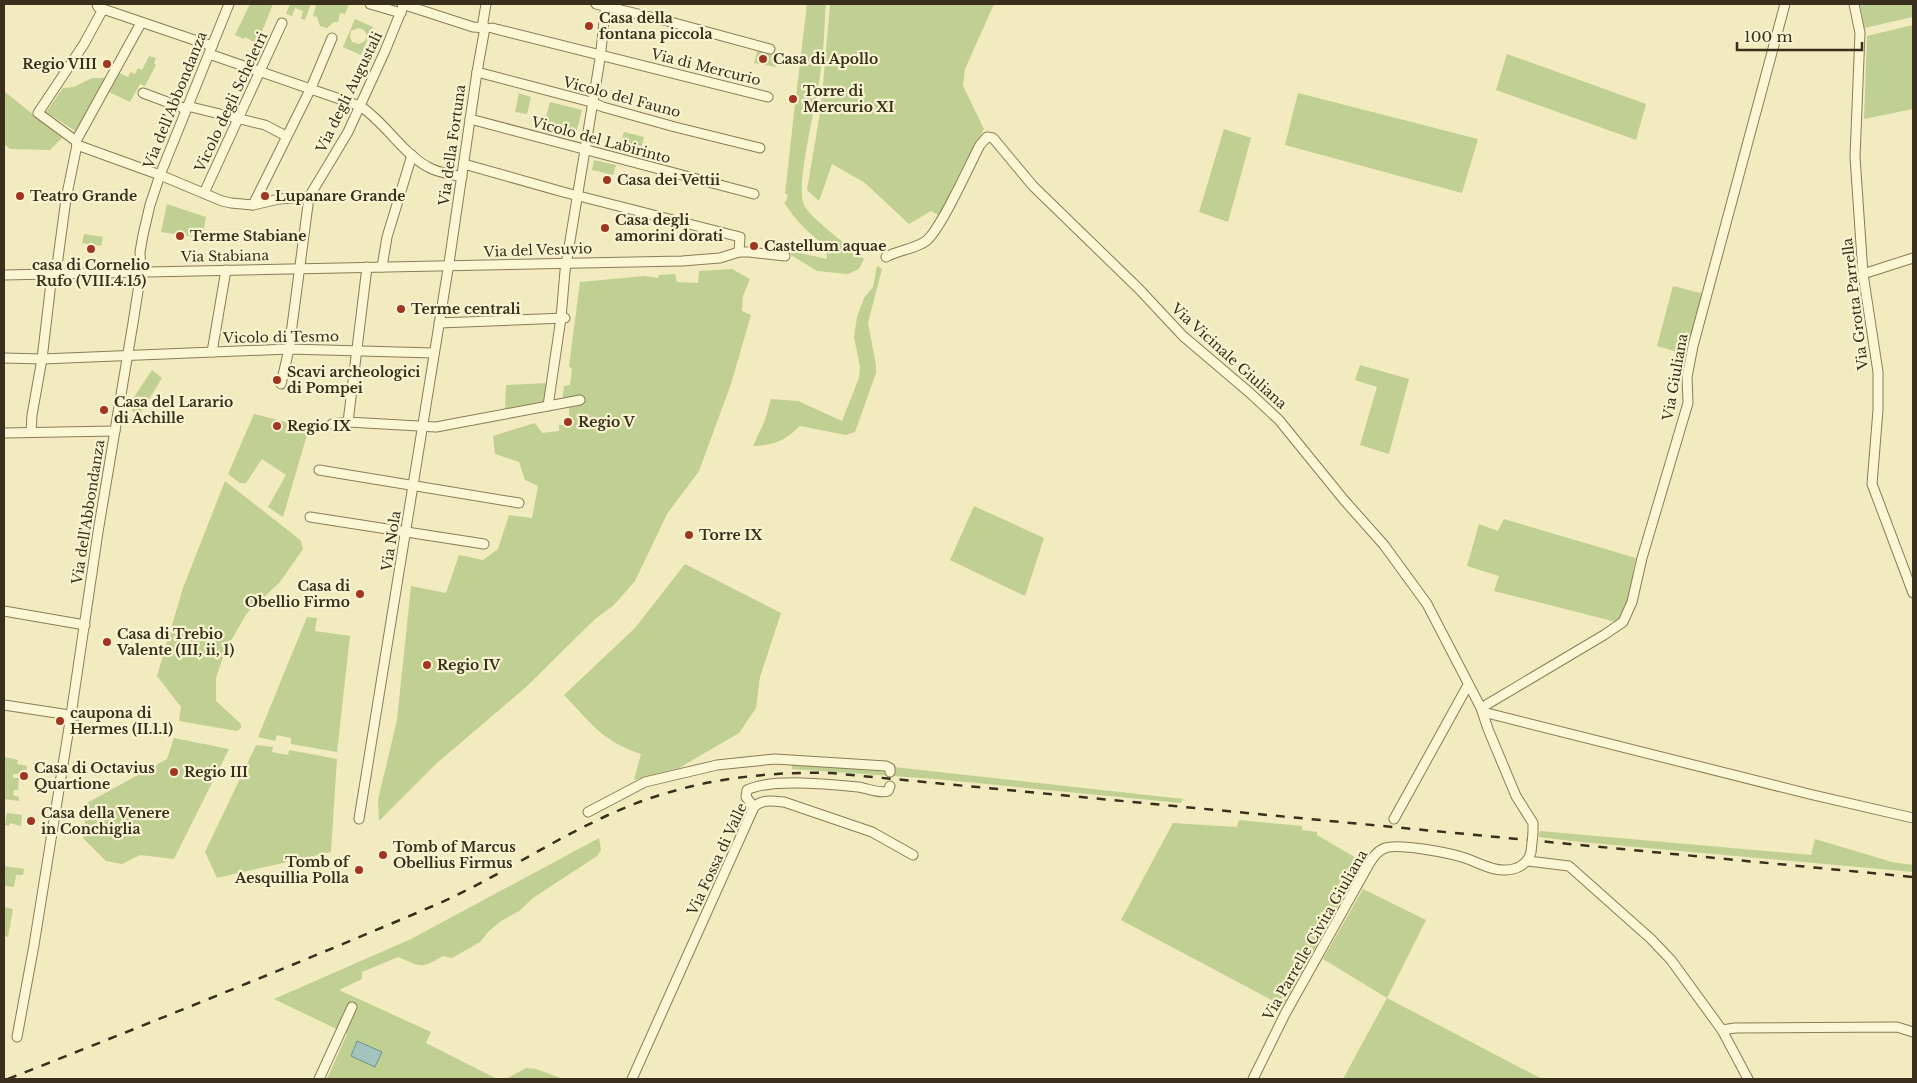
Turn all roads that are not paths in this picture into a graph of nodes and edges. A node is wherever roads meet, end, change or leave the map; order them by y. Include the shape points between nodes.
1 (229, 4) edge
2 (370, 4) edge
3 (486, 4) edge
4 (596, 4) edge
5 (1785, 4) edge
6 (1854, 4) edge
7 (606, 5) edge
8 (100, 6) edge
9 (403, 6) edge
10 (141, 23) junction
11 (282, 23) dead end
12 (488, 28) junction
13 (332, 38) dead end
14 (770, 49) dead end
15 (210, 50) junction
16 (600, 55) junction
17 (260, 72) junction
18 (477, 72) junction
19 (311, 88) junction
20 (143, 93) dead end
21 (768, 97) dead end
22 (593, 102) junction
23 (360, 106) junction
24 (186, 108) junction
25 (239, 118) junction
26 (470, 119) junction
27 (286, 136) junction
28 (76, 143) junction
29 (760, 148) dead end
30 (586, 149) junction
31 (412, 155) junction
32 (464, 164) junction
33 (160, 175) junction
34 (462, 177) junction
35 (204, 193) junction
36 (754, 194) dead end
37 (578, 195) junction
38 (309, 197) junction
39 (257, 204) junction
40 (739, 252) junction
41 (785, 256) dead end
42 (886, 257) dead end
43 (1913, 258) edge
44 (566, 263) junction
45 (448, 266) junction
46 (367, 267) junction
47 (382, 267) junction
48 (300, 268) junction
49 (141, 272) junction
50 (225, 272) junction
51 (54, 273) junction
52 (1863, 274) junction
53 (4, 275) edge
54 (563, 318) junction
55 (439, 323) junction
56 (289, 348) junction
57 (358, 350) junction
58 (212, 352) junction
59 (434, 353) junction
60 (128, 355) junction
61 (4, 358) edge
62 (42, 359) junction
63 (281, 384) dead end
64 (580, 400) dead end
65 (548, 406) junction
66 (348, 422) junction
67 (332, 424) dead end
68 (423, 427) junction
69 (115, 431) junction
70 (31, 432) junction
71 (4, 433) edge
72 (319, 470) dead end
73 (414, 486) junction
74 (519, 503) dead end
75 (310, 517) dead end
76 (406, 532) junction
77 (484, 544) dead end
78 (1913, 594) edge
79 (4, 611) edge
80 (85, 625) junction
81 (1468, 685) junction
82 (4, 705) edge
83 (1482, 710) junction
84 (74, 715) junction
85 (890, 772) dead end
86 (890, 786) dead end
87 (754, 807) junction
88 (588, 812) dead end
89 (1913, 818) edge
90 (359, 819) dead end
91 (1394, 819) dead end
92 (913, 855) dead end
93 (1530, 857) junction
94 (352, 1008) dead end
95 (1722, 1030) junction
96 (1913, 1032) edge
97 (17, 1037) dead end
98 (319, 1079) edge
99 (632, 1079) edge
100 (1252, 1079) edge
101 (1748, 1079) edge

1 - 15 street, Via dell'Abbondanza
2 - 9 street, Via di Mercurio
3 - 12 street, Via della Fortuna
4 - 7 street
5 - 83 street, Via Giuliana via 1693,346 1687,377 1688,403 1632,602 1623,622
6 - 52 street, Via Grotta Parrella via 1860,33 1855,157
7 - 14 street
7 - 16 street
8 - 10 street
8 - 28 street via 82,47 38,114
9 - 12 street, Via di Mercurio
9 - 23 street, Via degli Augustali
10 - 15 street
10 - 28 street
11 - 17 street, Vicolo degli Scheletri
12 - 16 street, Via di Mercurio
12 - 18 street, Via della Fortuna via 484,33
13 - 19 street
15 - 17 street
15 - 24 street, Via dell'Abbondanza
16 - 21 street, Via di Mercurio
16 - 22 street
17 - 19 street
17 - 25 street, Vicolo degli Scheletri
18 - 22 street, Vicolo del Fauno
18 - 26 street, Via della Fortuna
19 - 23 street
19 - 27 street
20 - 24 street
22 - 29 street, Vicolo del Fauno
22 - 30 street
23 - 31 street
23 - 38 street, Via degli Augustali via 338,151
24 - 25 street
24 - 33 street, Via dell'Abbondanza
25 - 27 street via 265,125
25 - 35 street, Vicolo degli Scheletri
26 - 30 street, Vicolo del Labirinto
26 - 32 street, Via della Fortuna
27 - 39 street
28 - 33 street
28 - 51 street
30 - 36 street, Vicolo del Labirinto
30 - 37 street
31 - 34 street via 428,167
31 - 47 street
32 - 34 street, Via della Fortuna
32 - 37 street
33 - 35 street
33 - 49 street, Via dell'Abbondanza via 143,235
34 - 45 street, Via della Fortuna
35 - 39 street via 231,203
37 - 40 street via 740,237
37 - 44 street
38 - 39 street
38 - 48 street, Via degli Augustali
40 - 41 street, Via del Vesuvio
40 - 44 street, Via del Vesuvio via 720,258
42 - 81 street, Via Vicinale Giuliana via 928,239 980,145 987,137 993,138 1033,186 1183,336 1291,433 1416,587
43 - 52 street
44 - 45 street, Via del Vesuvio
44 - 54 street
45 - 47 street, Via Stabiana
45 - 55 street, Via Nola
46 - 47 street, Via Stabiana
46 - 48 street, Via Stabiana
46 - 57 street
48 - 50 street, Via Stabiana
48 - 56 street, Via degli Augustali
49 - 50 street, Via Stabiana
49 - 51 street, Via Stabiana
49 - 60 street, Via dell'Abbondanza
50 - 58 street
51 - 53 street, Via Stabiana
51 - 62 street
52 - 78 street, Via Grotta Parrella via 1878,372 1872,484
54 - 55 street
54 - 65 street
55 - 59 street, Via Nola
56 - 57 street, Vicolo di Tesmo
56 - 58 street, Vicolo di Tesmo
56 - 63 street, Via degli Augustali
57 - 59 street, Vicolo di Tesmo
57 - 66 street
58 - 60 street, Vicolo di Tesmo
59 - 68 street, Via Nola
60 - 62 street, Vicolo di Tesmo
60 - 69 street, Via dell'Abbondanza
61 - 62 street, Vicolo di Tesmo
62 - 70 street
64 - 65 street
65 - 68 street
66 - 67 street
66 - 68 street
68 - 73 street, Via Nola
69 - 70 street
69 - 80 street, Via dell'Abbondanza
70 - 71 street
72 - 73 street
73 - 74 street
73 - 76 street, Via Nola
75 - 76 street
76 - 77 street
76 - 90 street, Via Nola
79 - 80 street
80 - 84 street, Via dell'Abbondanza
81 - 83 street, Via Vicinale Giuliana
81 - 91 street
82 - 84 street
83 - 89 street
83 - 93 street, bridge via 1516,796 1533,823
84 - 97 street, Via dell'Abbondanza
85 - 88 street via 886,766 776,758 717,765 645,782
86 - 87 street via 884,792 812,784 755,786 746,790 746,797
87 - 92 street, Via Fossa di Valle via 769,800 784,802 872,832
87 - 99 street, Via Fossa di Valle
93 - 95 street via 1569,866 1651,939 1671,960
93 - 100 street, Via Parrelle Civita Giuliana via 1514,869 1500,870 1440,852 1391,847 1378,852 1285,1014
94 - 98 street
95 - 96 street via 1897,1027
95 - 101 street

